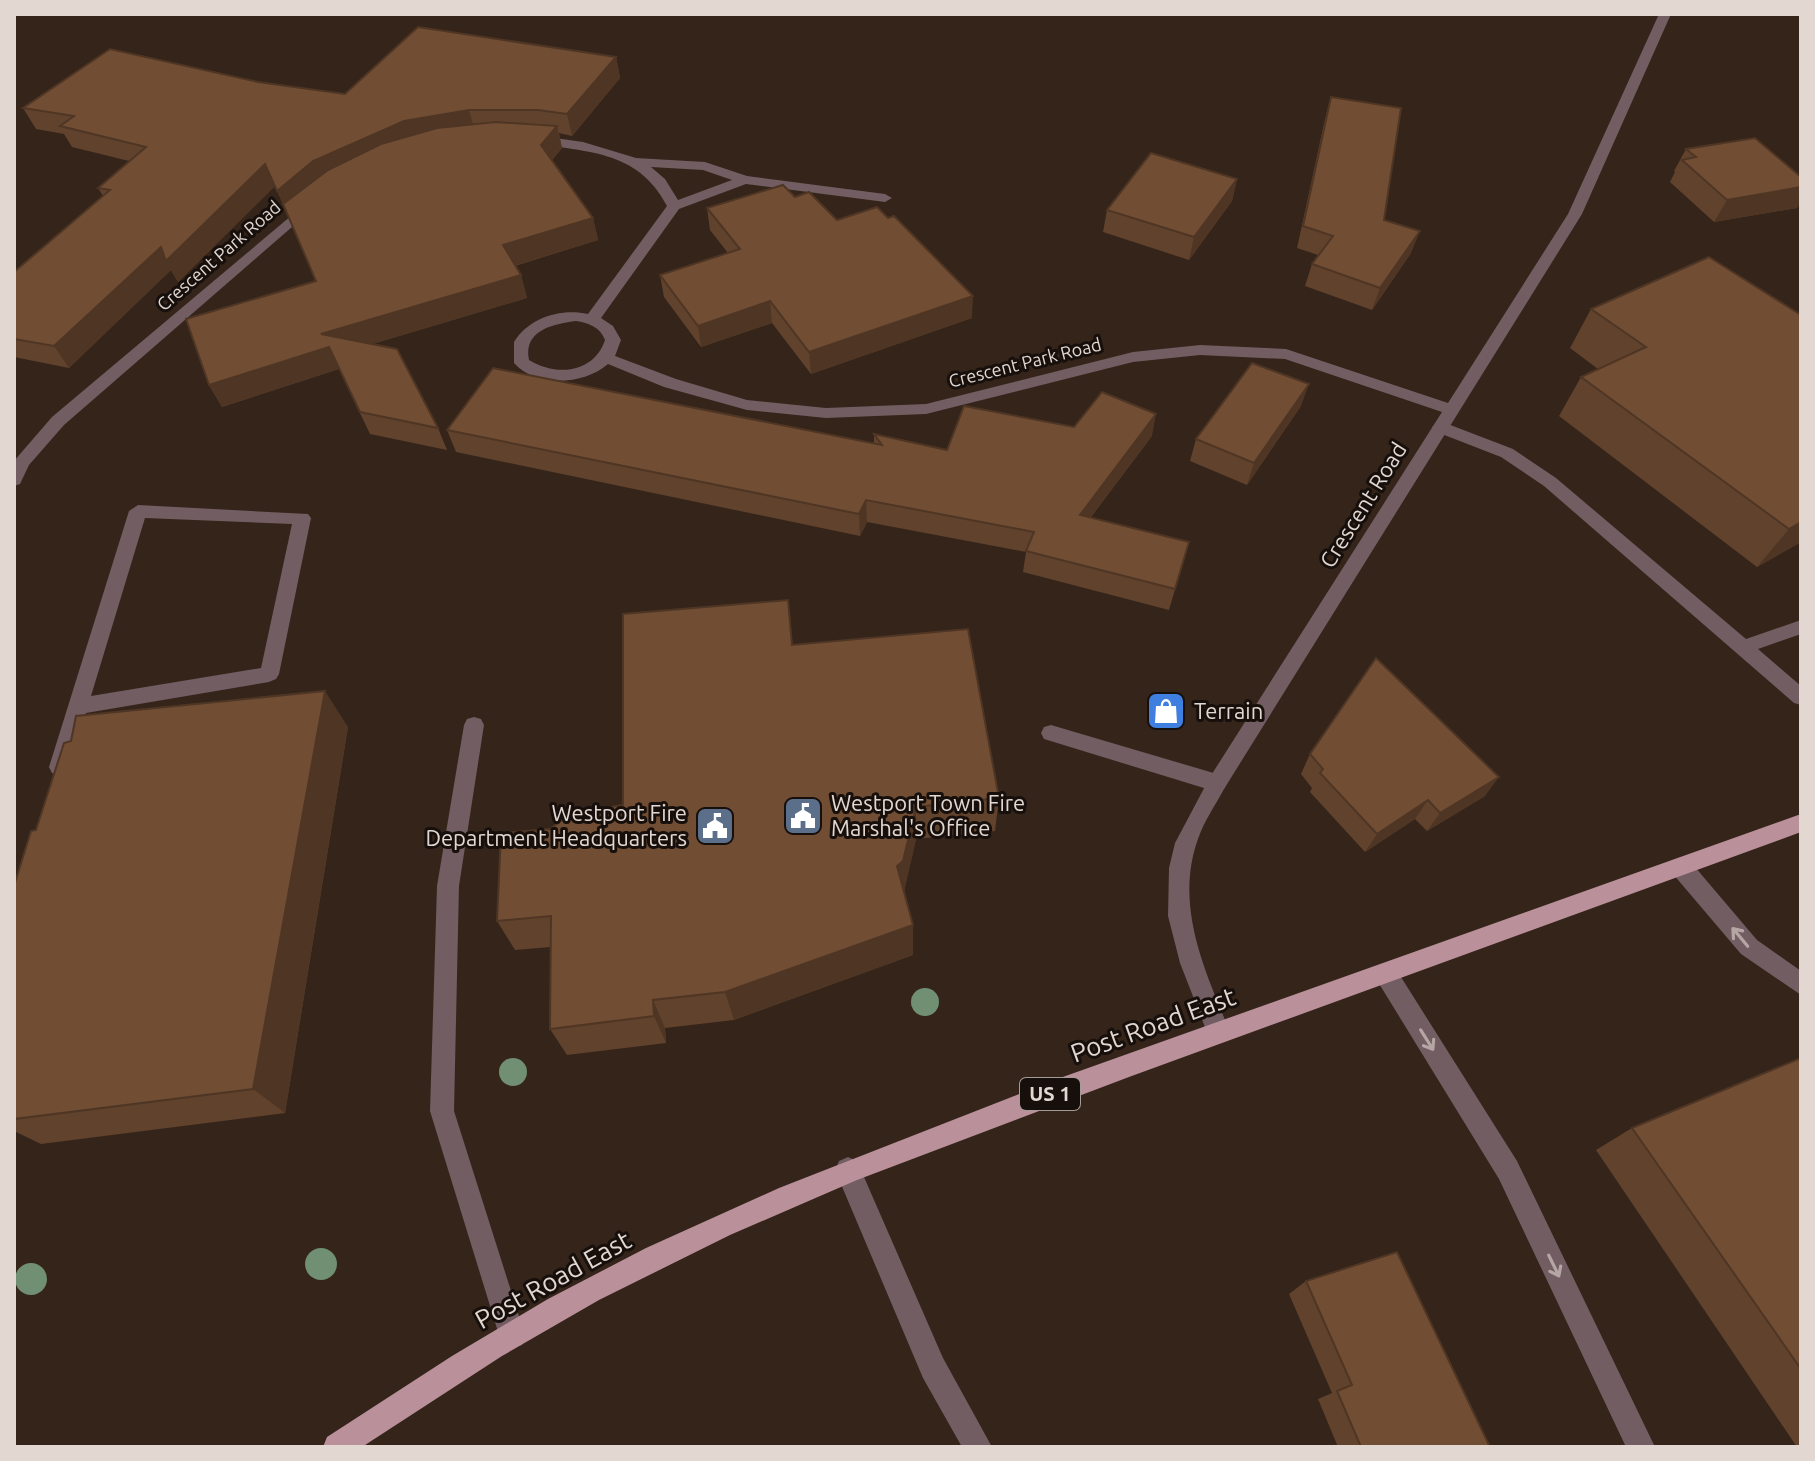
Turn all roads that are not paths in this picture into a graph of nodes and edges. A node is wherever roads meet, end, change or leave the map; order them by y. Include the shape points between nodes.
1 (1665, 14) edge
2 (520, 138) edge
3 (634, 162) junction
4 (745, 180) junction
5 (316, 198) edge
6 (885, 198) dead end
7 (674, 206) junction
8 (592, 319) junction
9 (606, 358) junction
10 (1452, 410) junction
11 (1440, 427) junction
12 (14, 480) edge
13 (1801, 627) edge
14 (1741, 648) junction
15 (1801, 697) edge
16 (80, 706) junction
17 (474, 725) dead end
18 (1051, 733) dead end
19 (55, 779) edge
20 (1217, 783) junction
21 (1801, 823) edge
22 (1681, 867) junction
23 (1386, 974) junction
24 (1801, 984) edge
25 (1218, 1032) junction
26 (848, 1170) junction
27 (512, 1335) junction
28 (337, 1447) edge
29 (978, 1447) edge
30 (1641, 1447) edge

1 - 10 street, Crescent Road via 1575,214
2 - 3 street via 581,144
3 - 4 street via 705,166
3 - 7 street via 660,181
4 - 6 street
4 - 7 street
5 - 12 street, Crescent Park Road via 58,421 22,462
7 - 8 street
8 - 9 street via 603,324 613,340
8 - 9 street via 541,323 520,343 518,353 522,363 546,375 579,374
9 - 10 street, Crescent Park Road via 747,405 826,413 926,409 1133,357 1200,350 1286,354
10 - 11 street, Crescent Road
11 - 14 street via 1507,453 1550,482
11 - 20 street, Crescent Road
13 - 14 street
14 - 15 street
16 - 16 street via 138,511 302,518 269,674
16 - 19 street
17 - 27 street via 448,886 442,1111
18 - 20 street
20 - 25 street, Crescent Road via 1186,842 1177,876 1177,908
21 - 22 main road, Post Road East / US 1
22 - 23 main road, Post Road East / US 1
24 -> 22 street via 1749,947
23 - 25 main road, Post Road East / US 1
23 -> 30 street via 1508,1170
25 - 26 main road, Post Road East / US 1
26 - 27 main road, Post Road East / US 1 via 590,1290
26 - 29 street via 933,1368
27 - 28 main road, Post Road East / US 1

